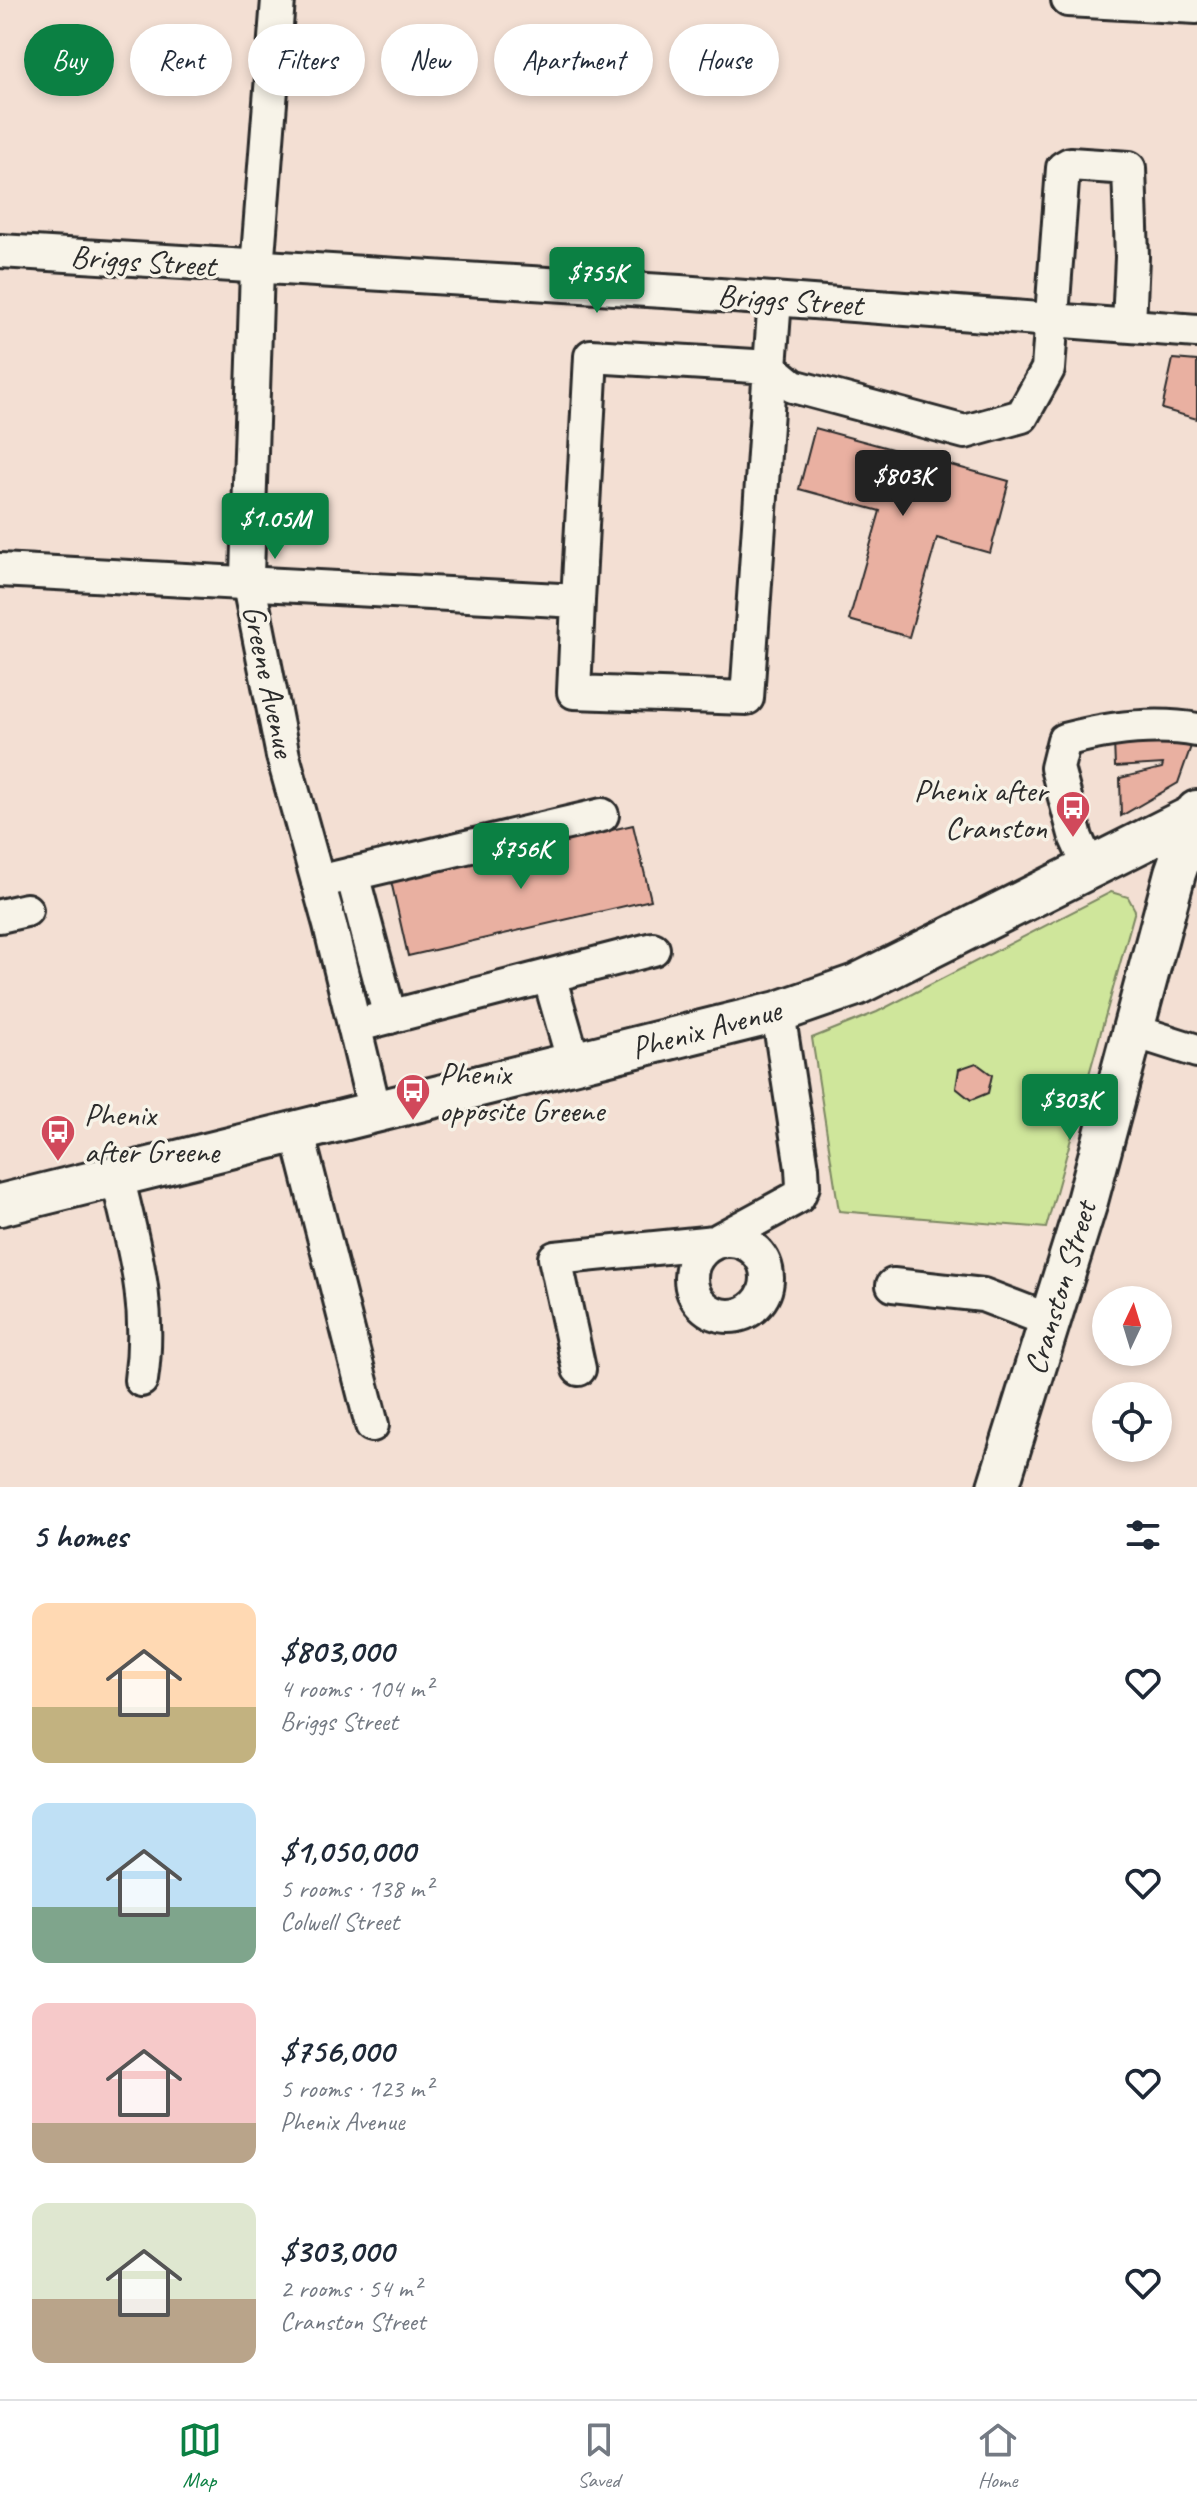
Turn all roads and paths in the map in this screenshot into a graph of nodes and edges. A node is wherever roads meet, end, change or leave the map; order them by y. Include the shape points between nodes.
1 (278, 0) edge
2 (1068, 0) edge
3 (1197, 7) edge
4 (0, 251) edge
5 (257, 269) junction
6 (775, 299) junction
7 (1053, 320) junction
8 (1129, 325) junction
9 (1197, 331) edge
10 (770, 367) junction
11 (0, 570) edge
12 (249, 584) junction
13 (578, 601) junction
14 (1197, 730) edge
15 (1196, 814) edge
16 (602, 815) dead end
17 (1090, 869) junction
18 (352, 874) junction
19 (318, 882) junction
20 (653, 949) dead end
21 (549, 976) junction
22 (778, 1012) junction
23 (390, 1017) junction
24 (354, 1026) junction
25 (1134, 1031) junction
26 (1197, 1051) edge
27 (574, 1063) junction
28 (375, 1112) junction
29 (297, 1131) junction
30 (117, 1176) junction
31 (0, 1205) edge
32 (893, 1285) dead end
33 (1048, 1320) junction
34 (579, 1369) dead end
35 (141, 1380) dead end
36 (372, 1425) dead end
37 (998, 1487) edge

1 - 5 street, Greene Avenue
2 - 3 street
4 - 5 street, Briggs Street
5 - 6 street, Briggs Street
5 - 12 street, Greene Avenue
6 - 7 street, Briggs Street
6 - 10 street
7 - 8 street, Briggs Street
7 - 8 street via 1063,168 1070,164 1129,168
7 - 10 street via 1048,369 1022,416 965,432 793,386
8 - 9 street, Briggs Street
10 - 13 street via 591,356
10 - 13 street via 747,698 574,692
11 - 12 street
12 - 13 street
12 - 19 street, Greene Avenue via 283,756
14 - 17 street via 1170,725 1064,740 1057,768
15 - 17 main road, Phenix Avenue
15 - 25 main road, Cranston Street
16 - 18 street
17 - 22 main road, Phenix Avenue via 856,985
18 - 19 street
18 - 23 street
19 - 24 street, Greene Avenue
20 - 21 street
21 - 23 street
21 - 27 street
22 - 27 main road, Phenix Avenue
22 - 34 street via 803,1186 790,1202 715,1242 555,1258
23 - 24 street
24 - 28 street, Greene Avenue
25 - 26 street
25 - 33 main road, Cranston Street
27 - 28 main road, Phenix Avenue
28 - 29 main road, Phenix Avenue
29 - 30 main road, Phenix Avenue
29 - 36 street
30 - 31 main road, Phenix Avenue
30 - 35 street via 146,1307
32 - 33 street via 983,1295
33 - 37 main road, Cranston Street

